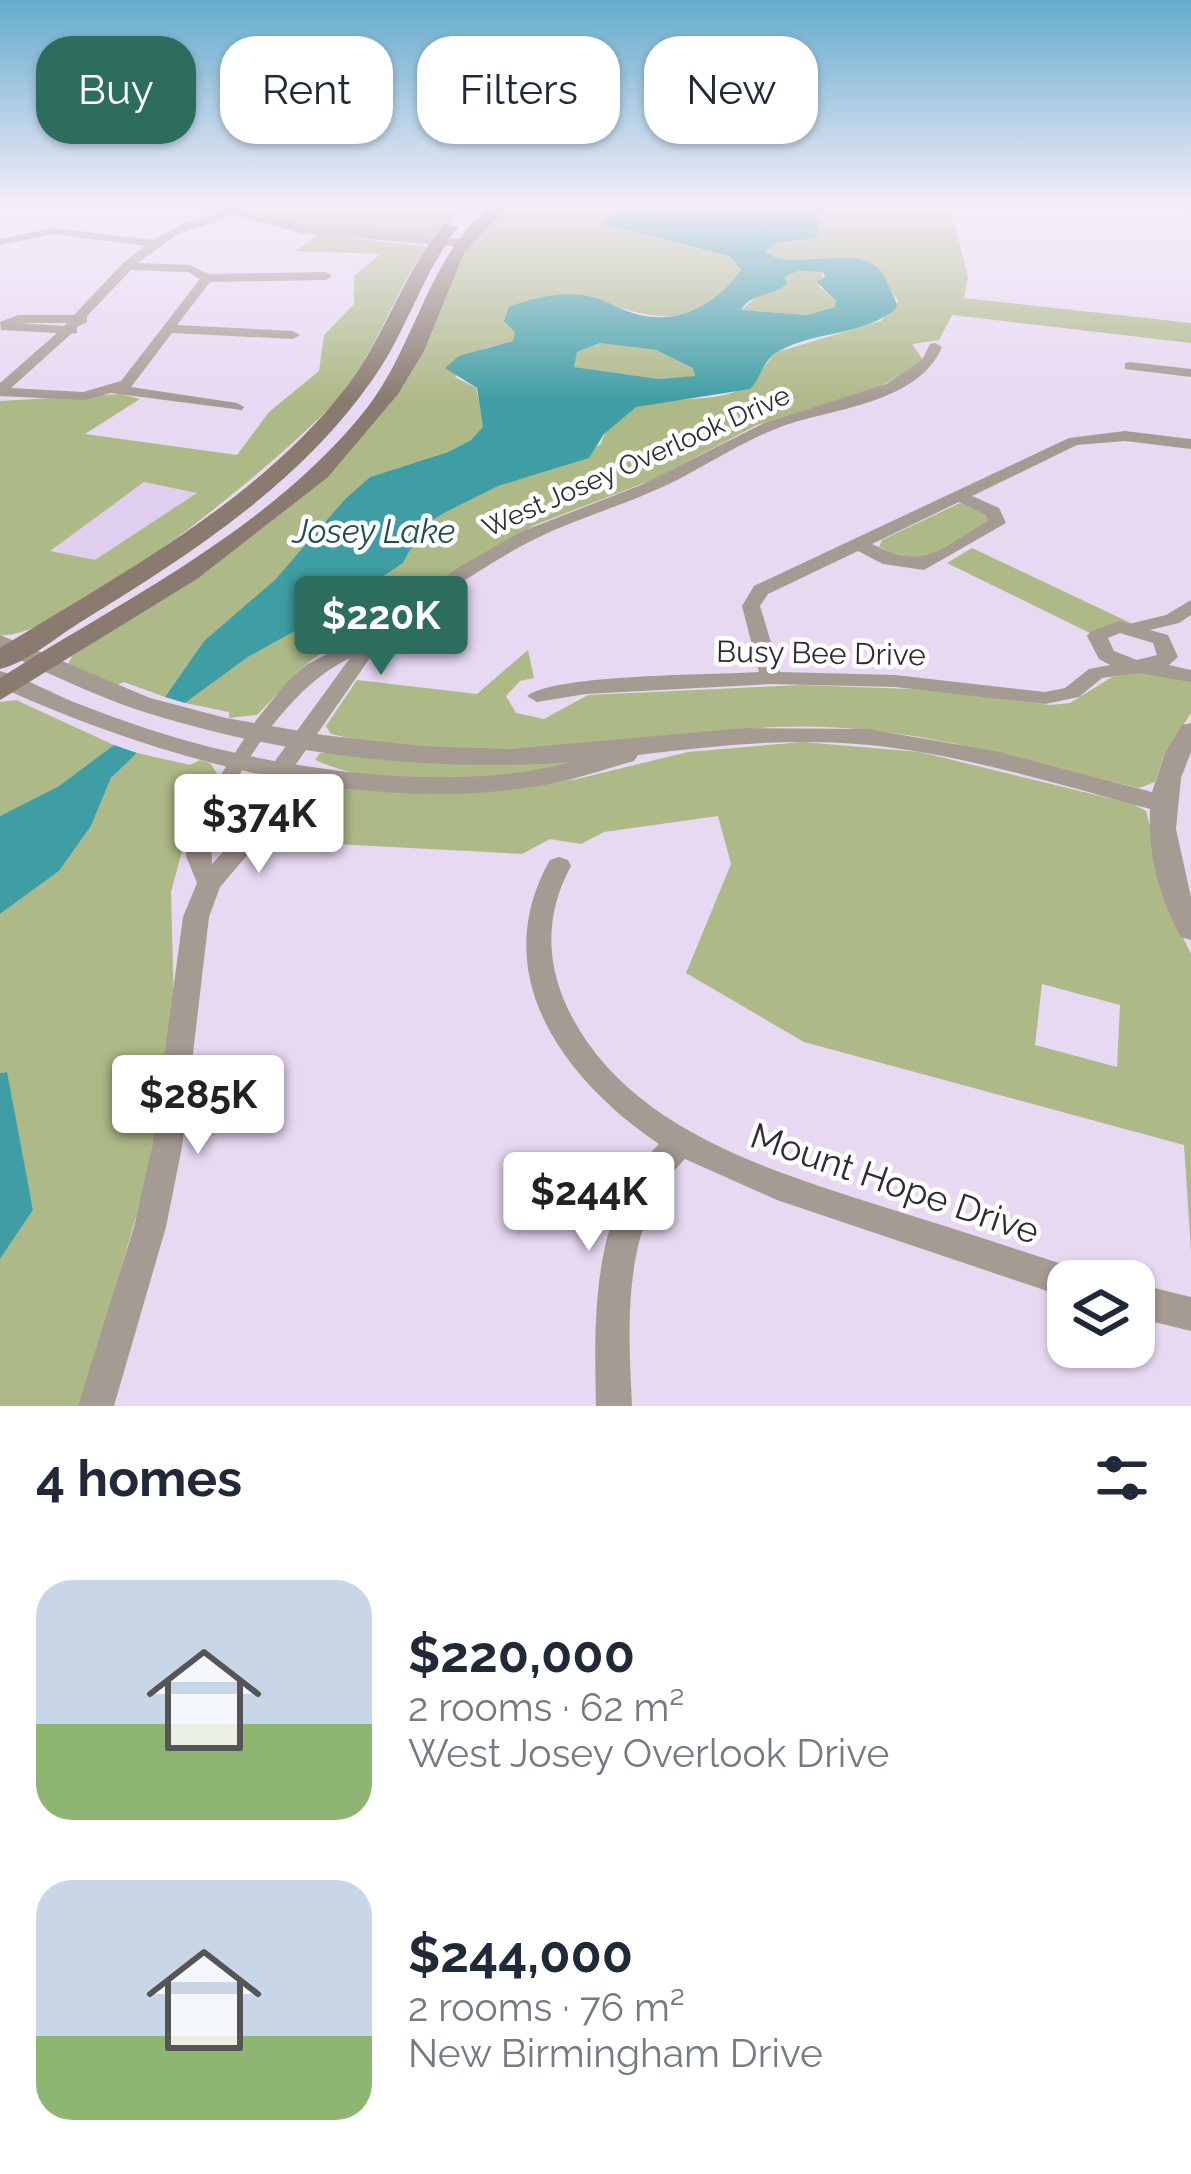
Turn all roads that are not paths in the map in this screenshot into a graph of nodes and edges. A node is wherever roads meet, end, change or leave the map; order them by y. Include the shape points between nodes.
1 (123, 270) edge
2 (191, 270) edge
3 (419, 270) edge
4 (441, 270) edge
5 (326, 276) dead end
6 (207, 278) junction
7 (170, 329) junction
8 (293, 335) dead end
9 (935, 347) dead end
10 (1130, 366) dead end
11 (1191, 373) edge
12 (114, 389) junction
13 (0, 391) edge
14 (237, 407) dead end
15 (1191, 444) edge
16 (958, 495) junction
17 (857, 543) junction
18 (1191, 606) edge
19 (1172, 620) junction
20 (1130, 627) junction
21 (363, 644) junction
22 (1168, 648) junction
23 (1099, 649) junction
24 (44, 662) junction
25 (1142, 667) junction
26 (5, 668) edge
27 (1096, 673) junction
28 (1191, 675) edge
29 (304, 677) junction
30 (771, 678) junction
31 (340, 686) junction
32 (537, 696) dead end
33 (260, 730) junction
34 (1191, 731) edge
35 (303, 737) junction
36 (639, 750) junction
37 (240, 759) junction
38 (284, 766) junction
39 (1162, 803) junction
40 (201, 826) junction
41 (253, 830) junction
42 (560, 866) dead end
43 (209, 884) junction
44 (1191, 929) edge
45 (681, 1142) junction
46 (1047, 1275) edge
47 (1155, 1305) edge
48 (1191, 1314) edge
49 (96, 1406) edge
50 (614, 1406) edge

1 - 13 street via 33,369
2 - 6 street
3 - 26 main road via 384,348 317,433 202,529
4 - 24 main road via 415,349 354,437 251,525
5 - 6 street
6 - 7 street
7 - 8 street
7 - 12 street via 134,378
9 - 21 street, West Josey Overlook Drive via 932,362 891,388 766,427 662,482 498,551
10 - 11 street
12 - 13 street via 84,396
12 - 14 street
15 - 16 street via 1089,438
16 - 17 street
16 - 17 street via 993,512 997,523 935,561 901,563
17 - 30 street via 755,595
18 - 19 street
19 - 20 street
19 - 22 street
20 - 22 street
20 - 23 street via 1102,632
21 - 29 street, West Josey Overlook Drive
21 - 31 street, West Josey Overlook Drive
22 - 25 street via 1164,662
22 - 28 street
23 - 25 street
23 - 27 street
24 - 26 main road
24 - 33 street via 121,695
25 - 27 street, Busy Bee Drive
25 - 28 street
26 - 37 street via 94,718
27 - 30 street, Busy Bee Drive via 1072,693 1045,698 895,681
29 - 31 street
29 - 33 street, West Josey Overlook Drive
30 - 32 street, Busy Bee Drive
31 - 35 street, West Josey Overlook Drive
33 - 35 street
33 - 37 street, West Josey Overlook Drive
34 - 39 street
35 - 36 street via 455,757
35 - 38 street, West Josey Overlook Drive
36 - 38 street via 564,774 489,784 400,783
36 - 39 street via 781,734 871,737
37 - 38 street
37 - 40 street, West Josey Overlook Drive
38 - 41 street, West Josey Overlook Drive
39 - 44 street via 1171,880
40 - 41 street
40 - 43 street via 196,865
41 - 43 street, West Josey Overlook Drive
42 - 45 street, Mount Hope Drive via 537,919 540,973 557,1024 602,1083
43 - 49 street via 196,917 150,1227
45 - 46 street, Mount Hope Drive via 790,1191
45 - 50 street via 647,1178 628,1229 611,1334
47 - 48 street

